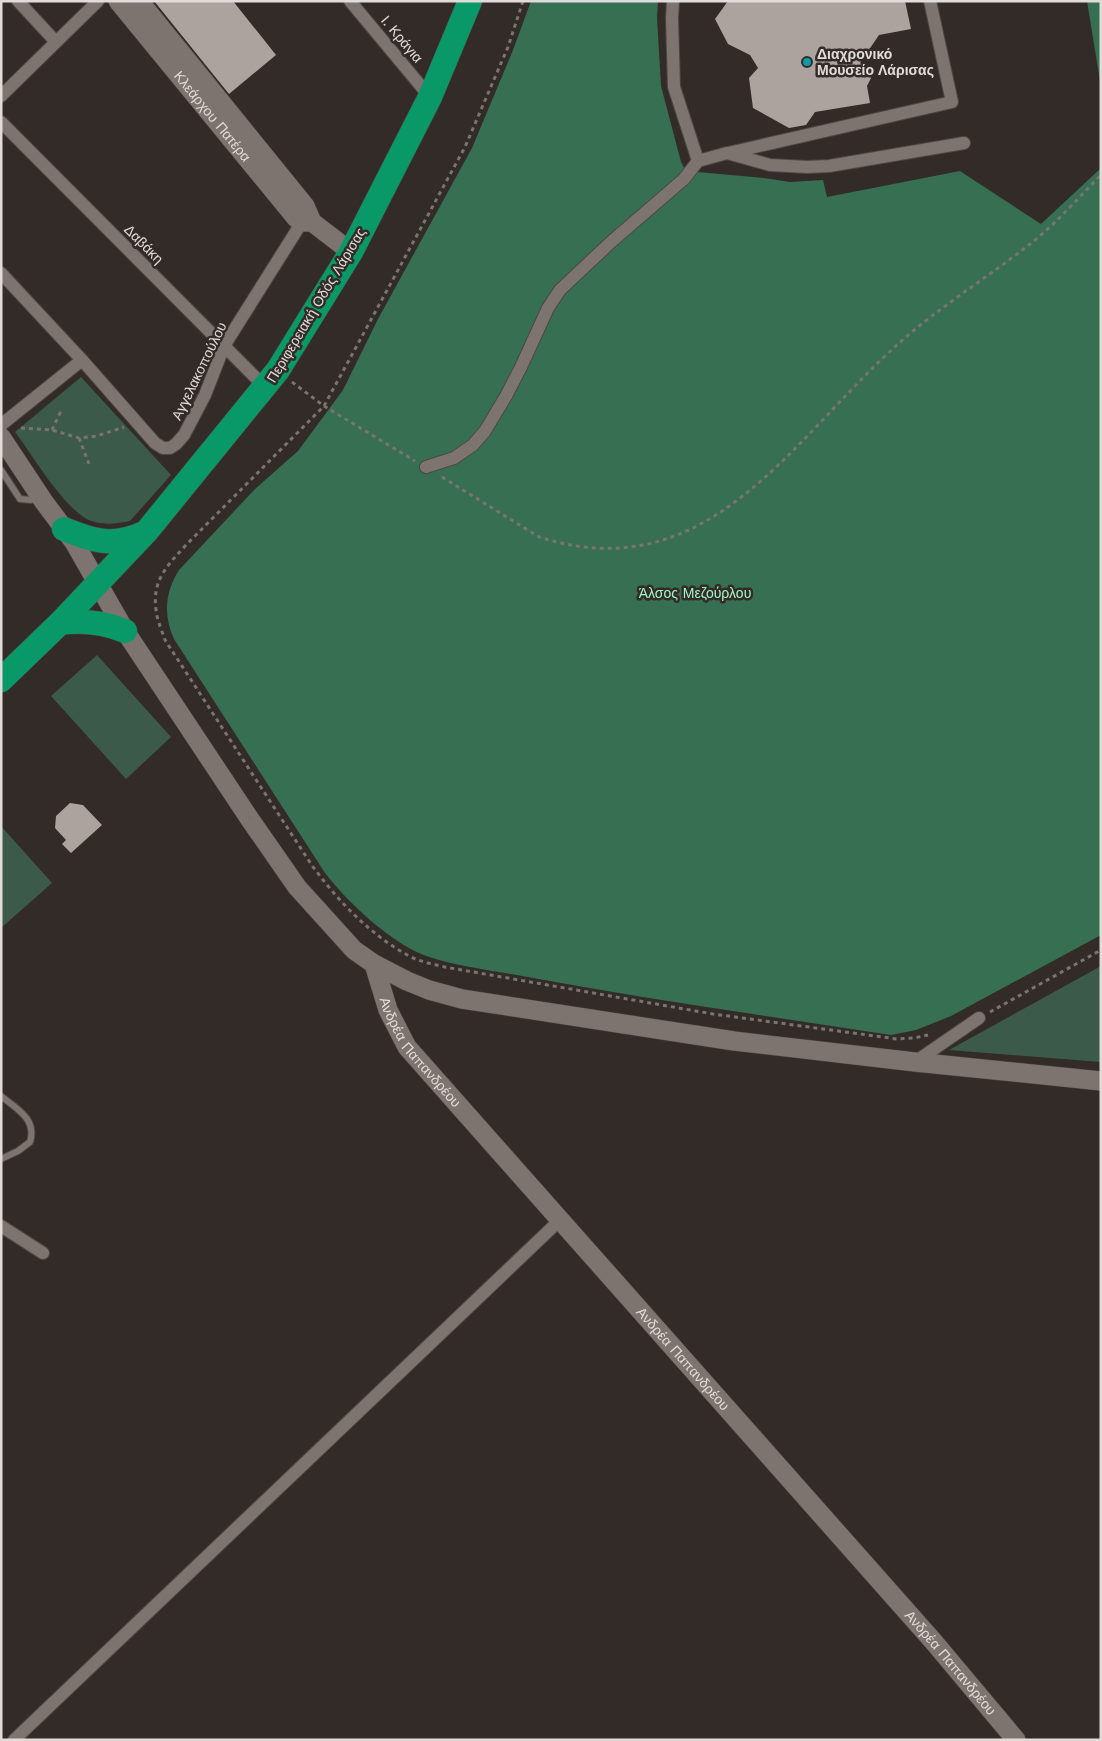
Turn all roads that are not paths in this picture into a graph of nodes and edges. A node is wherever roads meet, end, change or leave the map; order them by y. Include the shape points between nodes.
1 (18, 1) edge
2 (98, 1) edge
3 (118, 1) edge
4 (139, 1) edge
5 (350, 1) edge
6 (470, 1) edge
7 (673, 1) edge
8 (930, 1) edge
9 (56, 42) junction
10 (1, 96) edge
11 (430, 97) junction
12 (1, 122) edge
13 (964, 143) dead end
14 (727, 153) junction
15 (698, 161) junction
16 (307, 222) junction
17 (351, 252) junction
18 (1, 273) edge
19 (224, 346) junction
20 (82, 360) junction
21 (272, 379) junction
22 (1, 425) edge
23 (1, 436) edge
24 (426, 467) dead end
25 (1, 470) edge
26 (31, 500) dead end
27 (64, 529) junction
28 (147, 531) junction
29 (97, 582) junction
30 (60, 623) junction
31 (125, 631) junction
32 (1, 680) edge
33 (374, 964) junction
34 (980, 1018) road end
35 (915, 1062) junction
36 (1101, 1081) edge
37 (1, 1096) edge
38 (1, 1159) edge
39 (560, 1220) junction
40 (1, 1226) edge
41 (43, 1253) dead end
42 (14, 1740) edge
43 (1016, 1740) edge

1 - 9 street
2 - 9 street
3 - 16 street, Κλεάρχου Πατέρα via 296,218
4 - 16 street, Κλεάρχου Πατέρα via 305,206
5 - 11 street, Ι. Κράγια
6 - 11 highway, Περιφερειακή Οδός Λάρισας
7 - 15 street via 674,87
8 - 14 street via 952,102
9 - 10 street
11 - 17 highway, Περιφερειακή Οδός Λάρισας
12 - 19 street, Δαβάκη
13 - 14 street via 807,167 770,164
14 - 15 street
15 - 24 street via 684,179 560,290 486,431 454,458
16 - 17 street, Κλεάρχου Πατέρα
16 - 19 street, Αγγελακοπούλου
17 - 21 highway, Περιφερειακή Οδός Λάρισας
18 - 20 street, Αγγελακοπούλου
19 - 20 street, Αγγελακοπούλου via 205,395 184,435 170,448 155,443
19 - 21 street, Δαβάκη
20 - 22 street
21 - 28 highway, Περιφερειακή Οδός Λάρισας
23 - 27 street
25 - 26 lane via 20,499
27 - 28 highway via 107,542 129,540
27 - 29 street
28 - 29 highway, Περιφερειακή Οδός Λάρισας
29 - 30 highway, Περιφερειακή Οδός Λάρισας
29 - 31 street
30 - 31 highway via 96,622
30 - 32 highway, Περιφερειακή Οδός Λάρισας
31 - 33 street via 297,887 354,950
33 - 35 street via 429,990 462,999 734,1041
33 - 39 street, Ανδρέα Παπανδρέου via 388,1010 406,1047
34 - 35 street
35 - 36 street
37 - 38 lane via 28,1117 32,1129 30,1142
39 - 42 street
39 - 43 street, Ανδρέα Παπανδρέου via 934,1641
40 - 41 street

